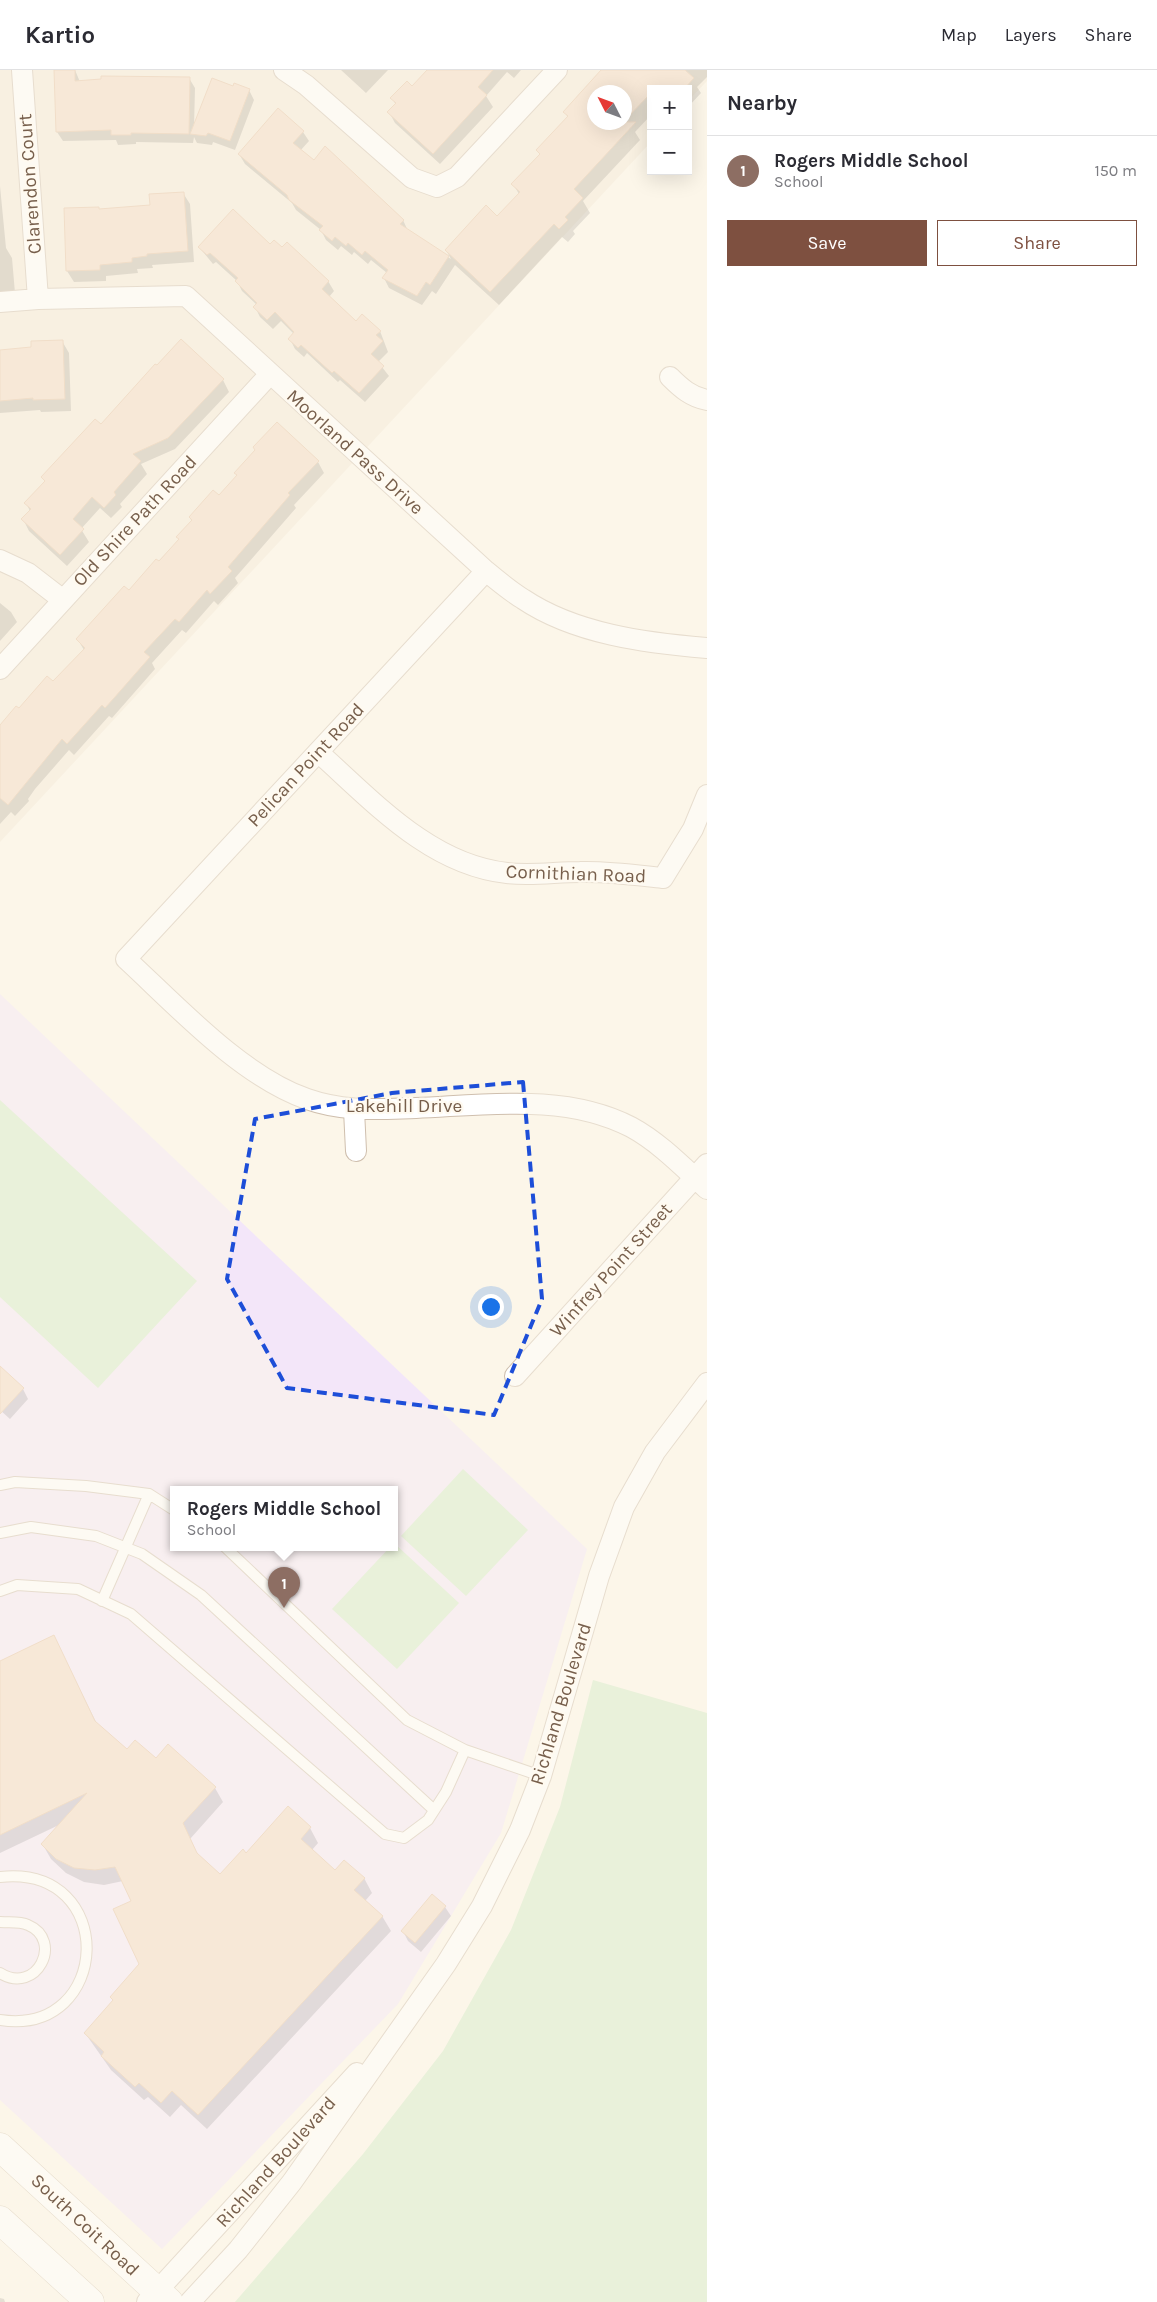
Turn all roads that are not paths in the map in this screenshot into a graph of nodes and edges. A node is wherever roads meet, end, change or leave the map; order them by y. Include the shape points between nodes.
1 (22, 70) edge
2 (284, 70) edge
3 (557, 70) edge
4 (38, 299) junction
5 (0, 302) edge
6 (270, 374) junction
7 (670, 377) dead end
8 (707, 400) edge
9 (0, 560) edge
10 (486, 571) junction
11 (63, 600) junction
12 (707, 648) edge
13 (0, 669) edge
14 (318, 752) junction
15 (707, 794) edge
16 (126, 959) joint
17 (354, 1110) junction
18 (356, 1151) dead end
19 (703, 1177) edge
20 (515, 1376) dead end
21 (707, 1383) edge
22 (0, 1485) edge
23 (149, 1494) junction
24 (170, 1507) edge
25 (0, 1533) edge
26 (126, 1548) junction
27 (228, 1551) edge
28 (0, 1591) edge
29 (102, 1600) junction
30 (465, 1750) junction
31 (541, 1776) junction
32 (434, 1810) junction
33 (0, 1877) edge
34 (0, 1922) edge
35 (0, 1973) edge
36 (0, 2020) edge
37 (404, 2021) junction
38 (0, 2147) edge
39 (0, 2220) edge
40 (158, 2298) edge
41 (90, 2302) edge
42 (190, 2302) edge

1 - 4 street, Clarendon Court
2 - 3 street via 306,85 412,178 437,187 457,177
4 - 5 street, Moorland Pass Drive
4 - 6 street, Moorland Pass Drive via 186,296
6 - 10 street, Moorland Pass Drive
6 - 11 street, Old Shire Path Road
7 - 8 street via 683,390
9 - 11 street via 28,573
10 - 12 street, Moorland Pass Drive via 524,600 569,621 650,643
10 - 14 street, Pelican Point Road
11 - 13 street, Old Shire Path Road
14 - 15 street, Cornithian Road via 394,820 422,840 471,865 508,873 614,872 663,878 693,829
14 - 16 street, Pelican Point Road
16 - 17 street, Lakehill Drive via 221,1046 256,1073 307,1099
17 - 18 street
17 - 19 street, Lakehill Drive via 525,1104 581,1109 631,1128
19 - 20 street, Winfrey Point Street
21 - 31 street, Richland Boulevard via 655,1452 624,1507 599,1576
22 - 23 lane via 15,1482 86,1486
23 - 24 lane
23 - 26 lane
25 - 26 lane via 31,1527 96,1536
26 - 29 lane
26 - 32 lane via 142,1554 201,1595
27 - 30 lane via 407,1720
28 - 29 lane via 17,1585 78,1589
29 - 32 lane via 132,1614 385,1834 404,1838 428,1820
30 - 31 lane
30 - 32 lane
31 - 37 street, Richland Boulevard via 491,1891 446,1964
33 - 36 lane via 27,1876 64,1894 81,1916 86,1929 88,1957 80,1983 62,2004 38,2018
34 - 35 lane via 21,1923 36,1929 45,1950 41,1965 30,1976 15,1979
37 - 40 street, Richland Boulevard
37 - 42 street, Richland Boulevard via 278,2201
38 - 40 main road, South Coit Road
39 - 41 main road

